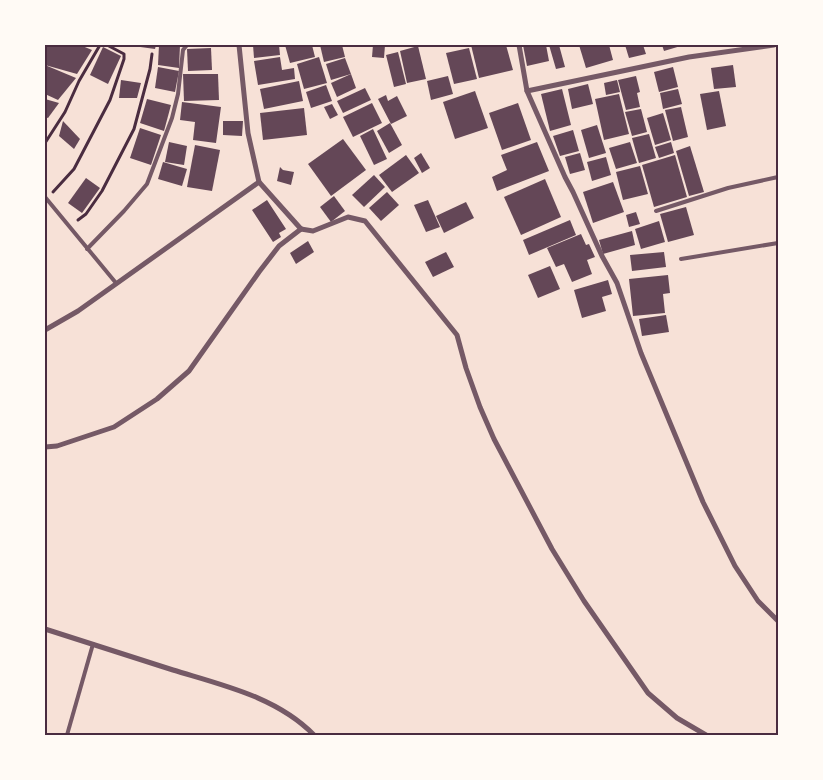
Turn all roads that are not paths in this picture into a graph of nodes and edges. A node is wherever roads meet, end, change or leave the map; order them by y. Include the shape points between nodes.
1 (186, 45) edge
2 (239, 45) edge
3 (519, 45) edge
4 (774, 45) edge
5 (527, 91) junction
6 (778, 177) edge
7 (259, 182) junction
8 (46, 198) edge
9 (656, 211) dead end
10 (301, 229) junction
11 (778, 243) edge
12 (87, 249) junction
13 (681, 259) dead end
14 (116, 283) junction
15 (45, 330) edge
16 (45, 448) edge
17 (778, 621) edge
18 (45, 629) edge
19 (93, 644) junction
20 (67, 735) edge
21 (314, 735) edge
22 (706, 735) edge

1 - 12 lane via 182,50 172,118 147,184
2 - 7 street via 248,133
3 - 5 street
4 - 5 street via 689,56
5 - 17 street via 617,282 641,353 703,502 735,566 758,601
6 - 9 lane via 728,188
7 - 10 street
7 - 14 street
8 - 12 lane
10 - 16 street via 279,246 189,371 158,399 114,427
10 - 22 street via 313,231 348,217 365,220 457,335 466,368 494,439 552,549 584,601 648,693 677,718
11 - 13 lane
12 - 14 lane
14 - 15 street
18 - 19 street
19 - 20 lane
19 - 21 street via 265,700 288,713

